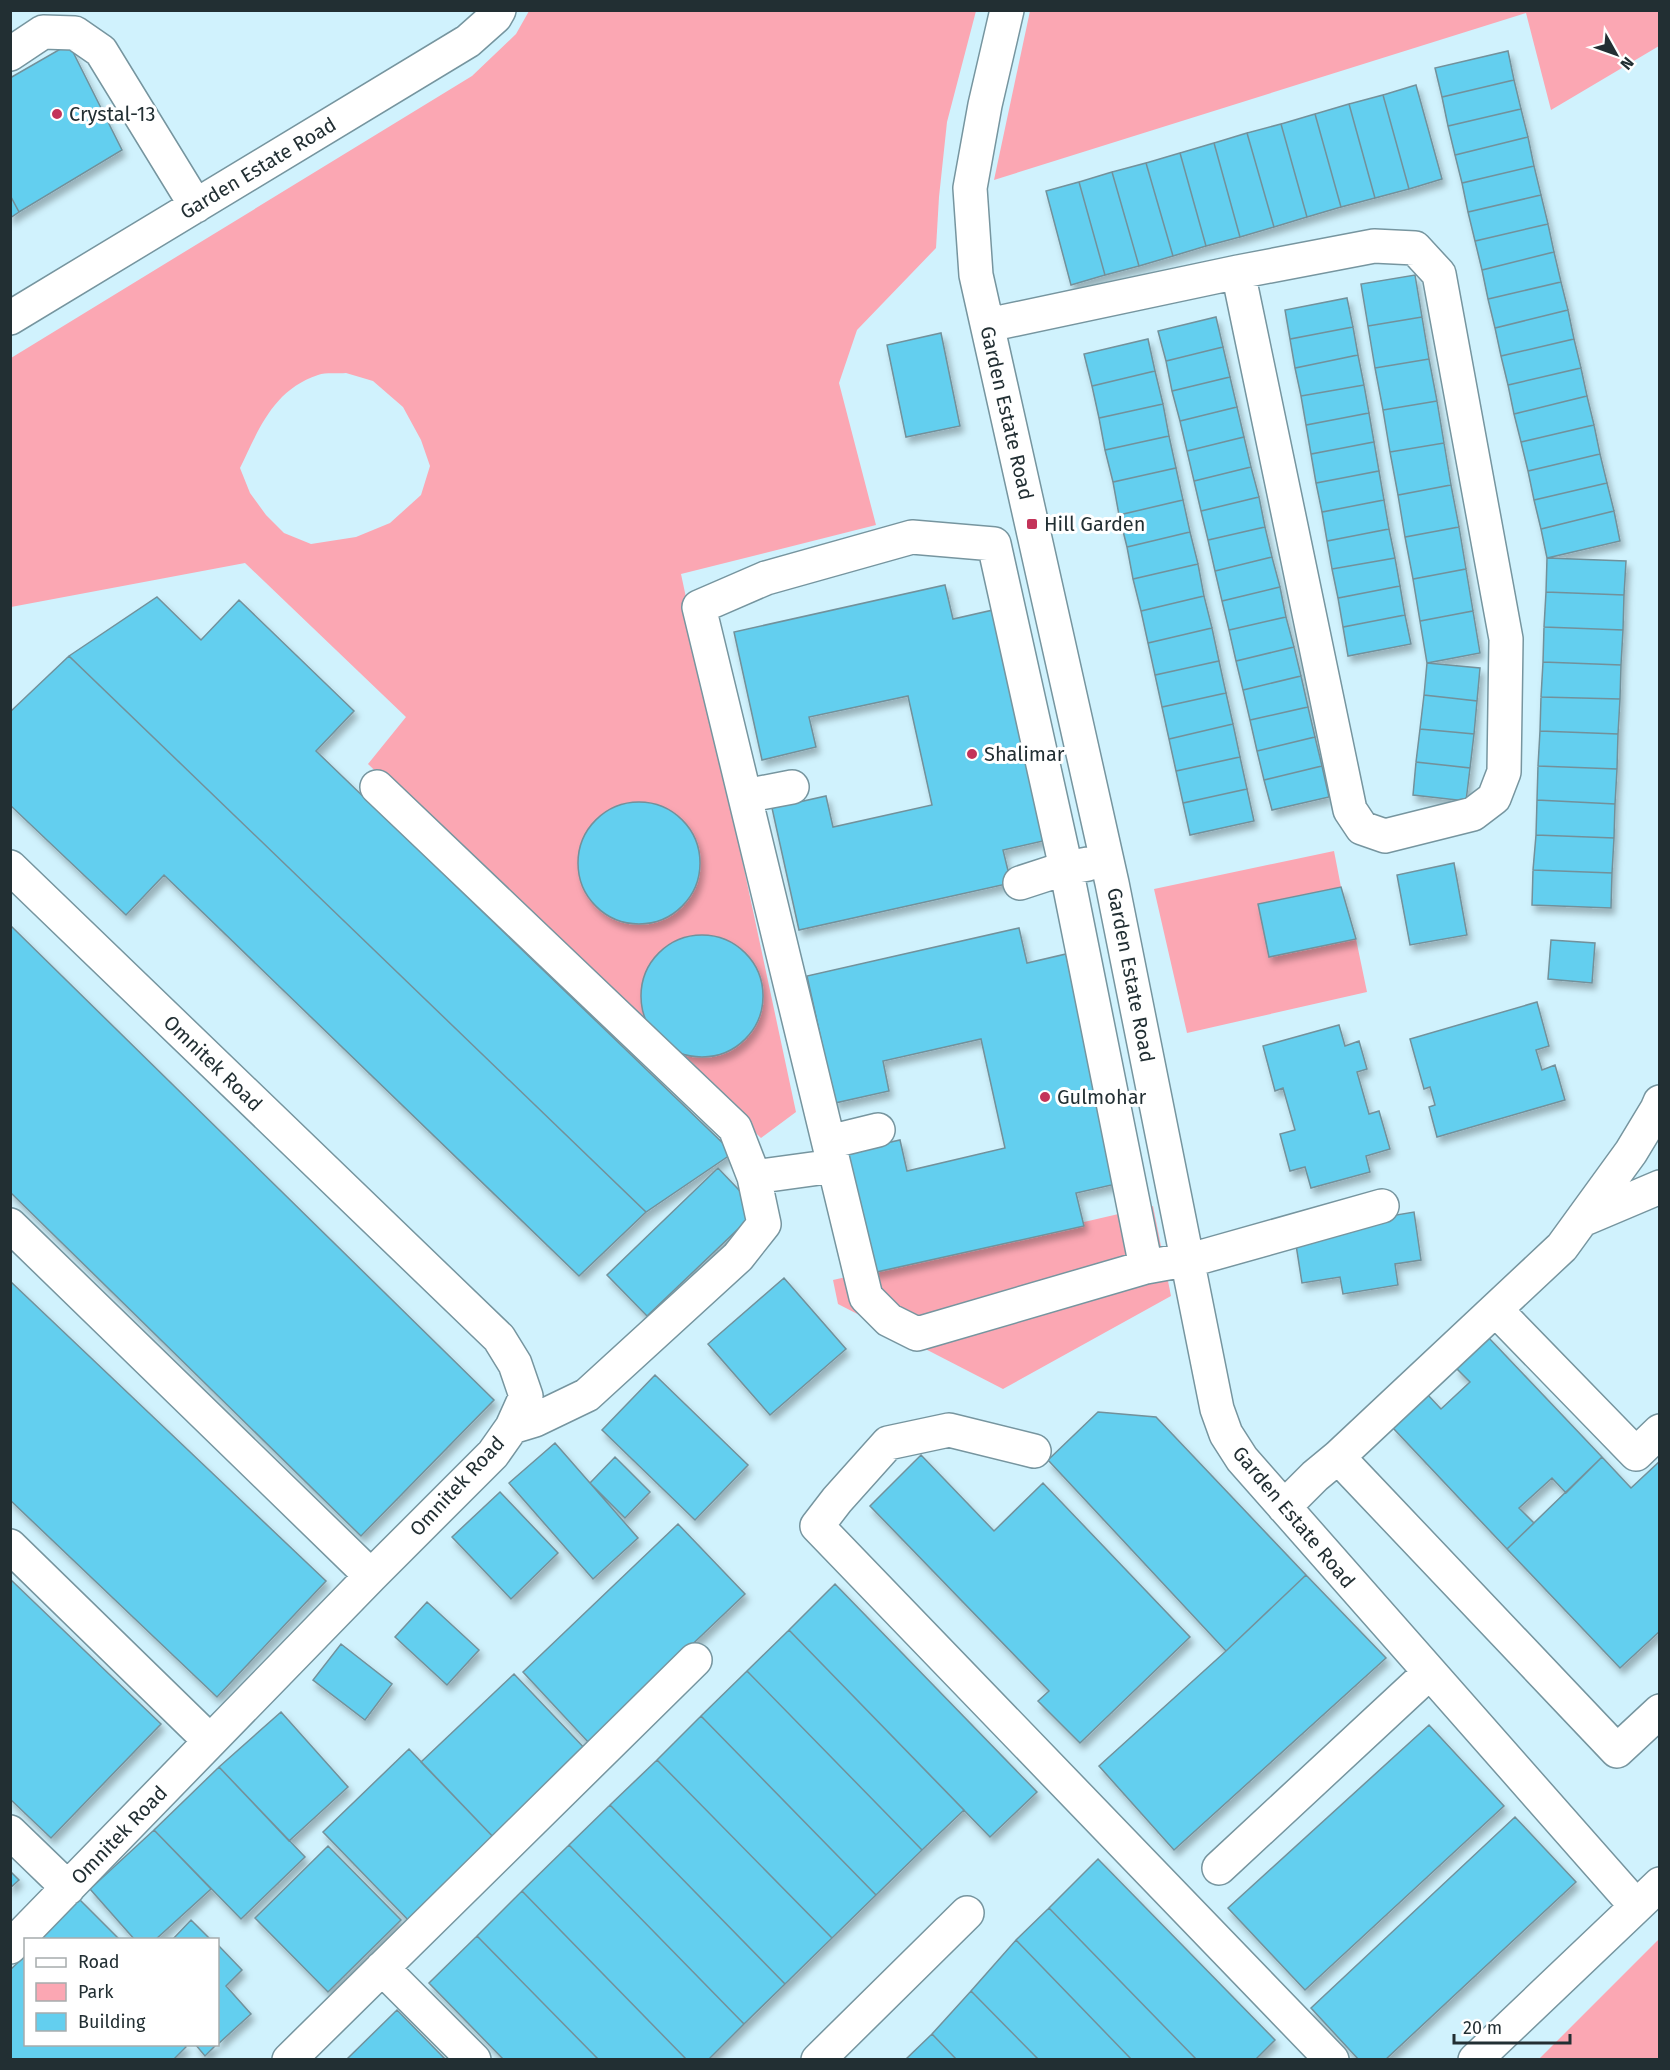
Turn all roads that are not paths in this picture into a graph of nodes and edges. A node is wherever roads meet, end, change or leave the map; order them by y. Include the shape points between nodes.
1 (499, 10) edge
2 (1007, 10) edge
3 (10, 54) edge
4 (196, 206) junction
5 (1238, 272) junction
6 (10, 318) edge
7 (988, 325) junction
8 (377, 787) dead end
9 (792, 787) dead end
10 (745, 796) junction
11 (1107, 861) junction
12 (10, 867) edge
13 (1066, 868) junction
14 (1020, 883) dead end
15 (1659, 1101) edge
16 (878, 1130) dead end
17 (832, 1154) junction
18 (754, 1177) junction
19 (1659, 1187) edge
20 (1382, 1206) dead end
21 (1582, 1220) junction
22 (10, 1225) edge
23 (1187, 1260) junction
24 (1146, 1267) junction
25 (1496, 1310) junction
26 (512, 1427) junction
27 (1659, 1431) edge
28 (1034, 1451) dead end
29 (1338, 1457) junction
30 (1284, 1507) junction
31 (10, 1546) edge
32 (370, 1576) junction
33 (695, 1660) dead end
34 (1429, 1672) junction
35 (1659, 1711) edge
36 (210, 1741) junction
37 (10, 1832) edge
38 (1219, 1868) dead end
39 (1659, 1884) edge
40 (68, 1888) junction
41 (1636, 1906) junction
42 (967, 1913) dead end
43 (10, 1947) edge
44 (382, 1968) junction
45 (289, 2060) edge
46 (474, 2060) edge
47 (818, 2060) edge
48 (1332, 2060) edge
49 (1475, 2060) edge

1 - 4 street, Garden Estate Road via 468,41
2 - 7 street, Garden Estate Road via 970,188 976,275
3 - 4 street via 43,32 75,33 101,51
4 - 6 street, Garden Estate Road
5 - 5 street via 1350,810 1362,828 1385,836 1473,814 1494,798 1504,772 1506,639 1439,274 1415,248 1374,246
5 - 7 street
7 - 11 street, Garden Estate Road
8 - 18 street via 735,1128
9 - 10 street
10 - 13 street via 699,607 766,578 912,537 994,544
10 - 17 street
11 - 13 street
11 - 23 street, Garden Estate Road
12 - 26 street, Omnitek Road via 499,1338 515,1364 526,1396
13 - 14 street
13 - 24 street
15 - 21 street via 1631,1152
16 - 17 street
17 - 18 street
17 - 24 street via 866,1297 890,1320 917,1334
18 - 26 street via 764,1224 738,1257 587,1395
19 - 21 street
20 - 23 street
21 - 25 street via 1562,1247
22 - 32 street
23 - 24 street
23 - 30 street, Garden Estate Road via 1217,1409 1226,1434 1242,1459
25 - 27 street via 1635,1454
25 - 29 street
26 - 32 street, Omnitek Road via 493,1454
28 - 48 street via 949,1430 888,1443 817,1526
29 - 30 street
29 - 35 street via 1617,1751
30 - 34 street, Garden Estate Road
31 - 36 street
32 - 36 street, Omnitek Road
33 - 44 street
34 - 38 street
34 - 41 street, Garden Estate Road
36 - 40 street, Omnitek Road
37 - 40 street
39 - 41 street
40 - 43 street, Omnitek Road
41 - 49 street
42 - 47 street
44 - 45 street
44 - 46 street

